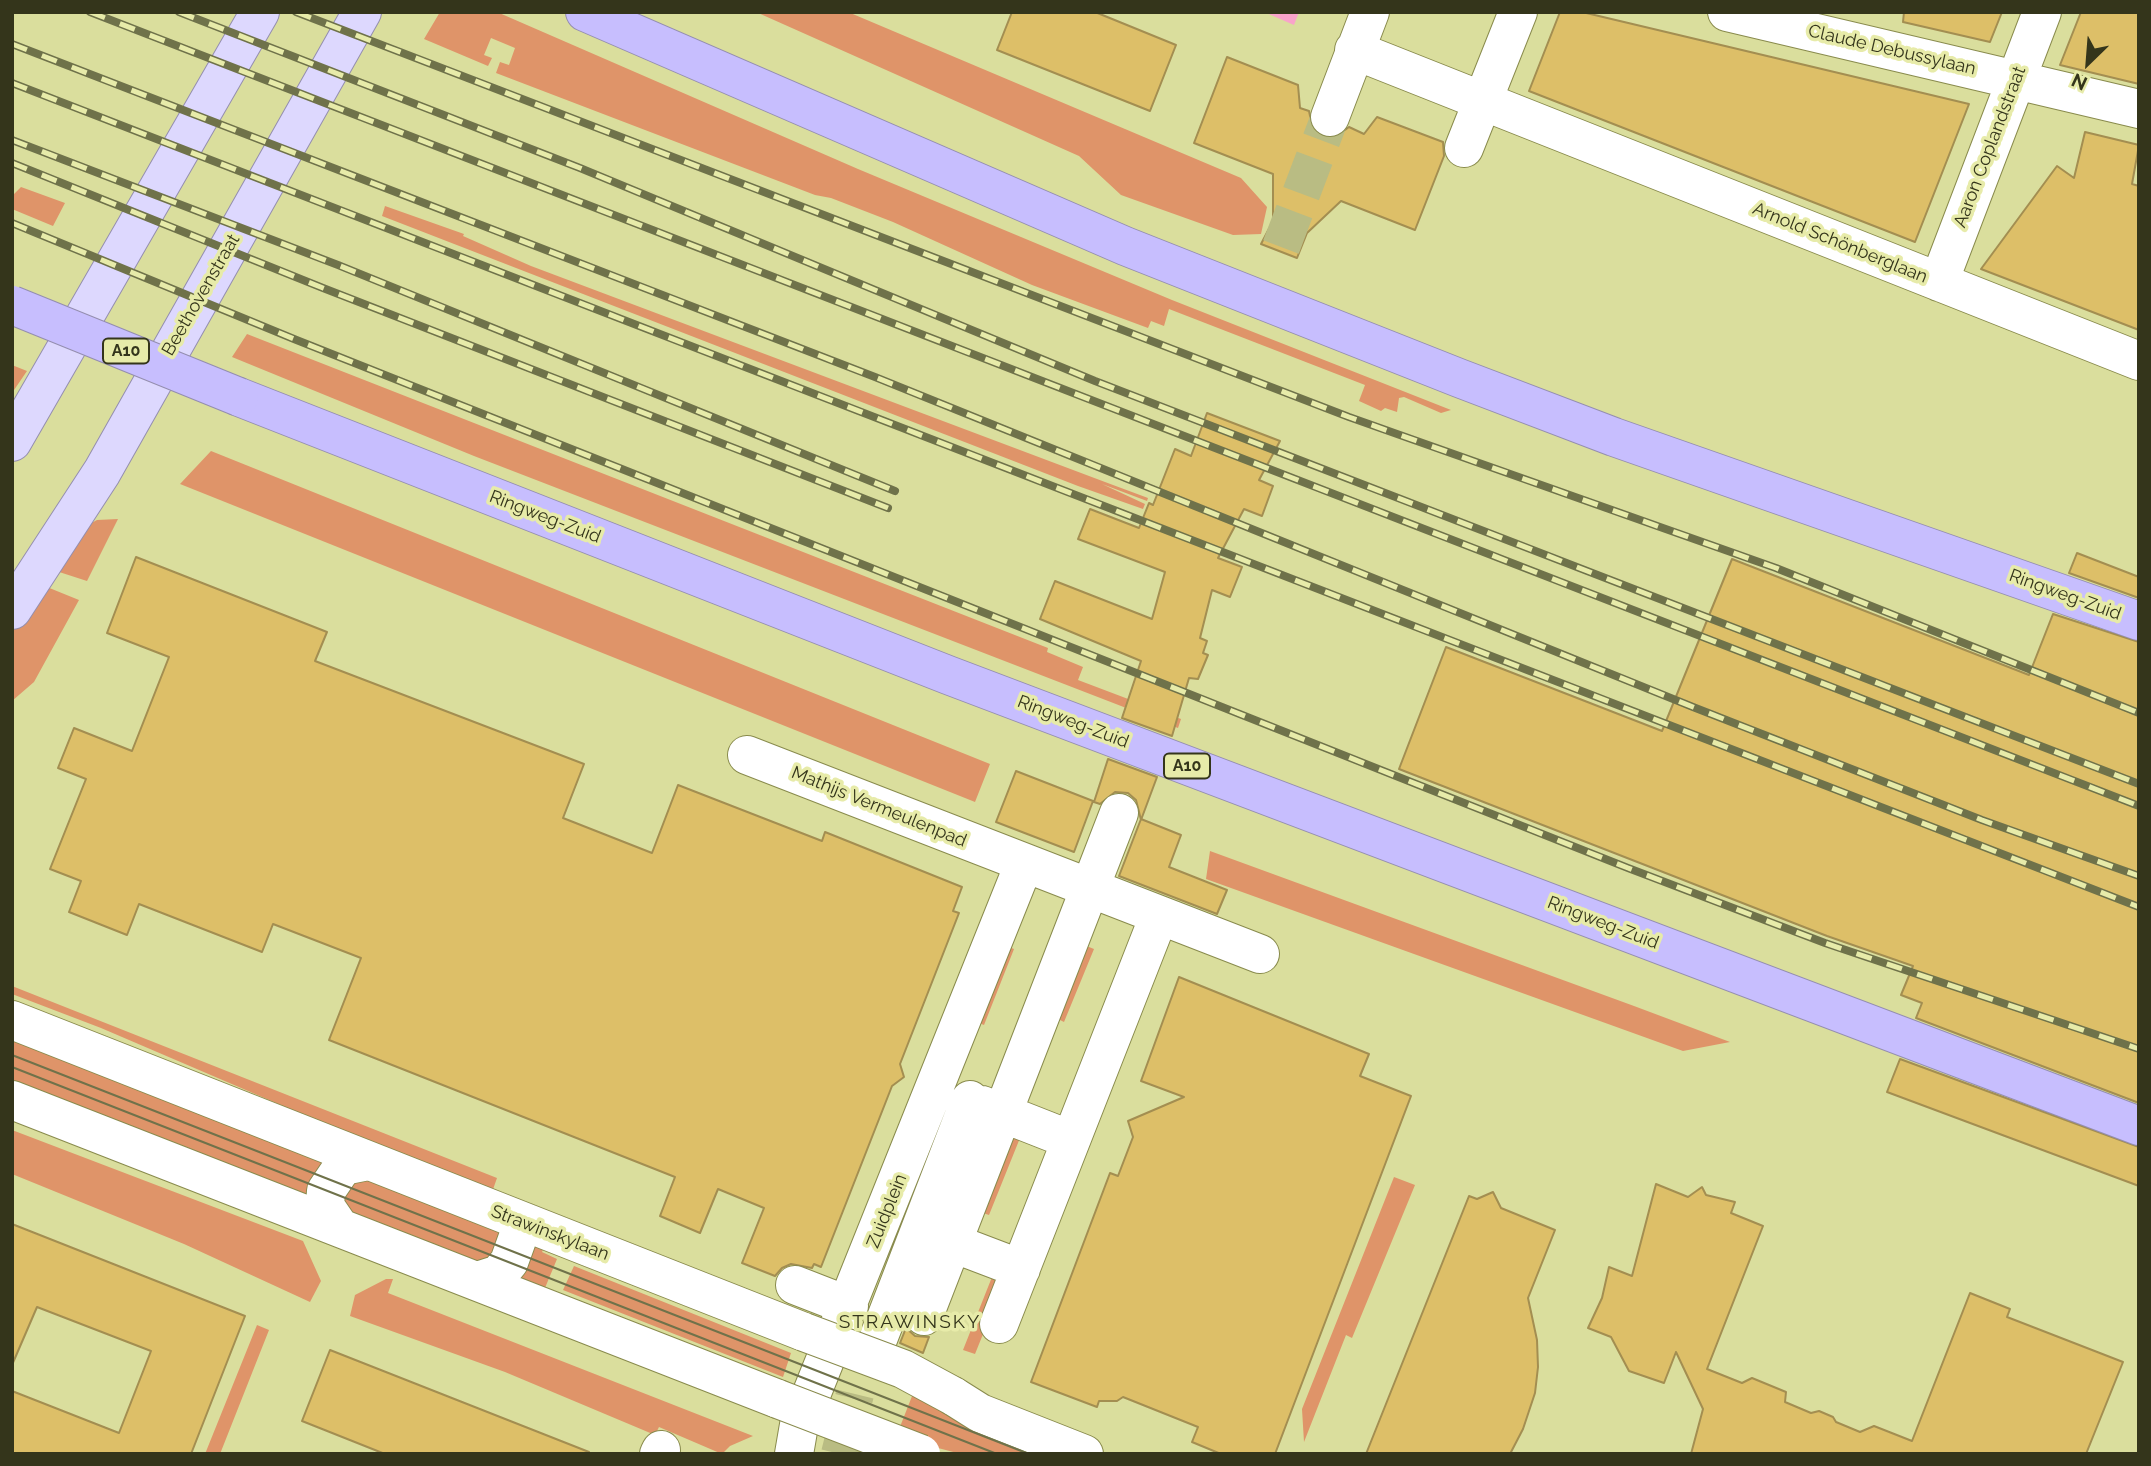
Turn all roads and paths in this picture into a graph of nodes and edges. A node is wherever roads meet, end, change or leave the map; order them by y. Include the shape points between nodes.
1 (260, 12) edge
2 (362, 12) edge
3 (585, 12) edge
4 (1370, 12) edge
5 (1518, 12) edge
6 (1727, 12) edge
7 (2042, 12) edge
8 (1354, 50) junction
9 (2016, 80) junction
10 (1482, 100) junction
11 (2139, 109) edge
12 (1330, 117) tunnel mouth
13 (1464, 148) dead end
14 (1939, 282) junction
15 (12, 305) edge
16 (2139, 361) edge
17 (12, 442) edge
18 (12, 610) edge
19 (2139, 621) edge
20 (747, 755) dead end
21 (1119, 813) dead end
22 (1045, 879) junction
23 (1159, 916) junction
24 (1260, 954) dead end
25 (12, 1020) edge
26 (12, 1100) edge
27 (970, 1100) junction
28 (2139, 1126) edge
29 (1071, 1140) junction
30 (368, 1161) junction
31 (523, 1223) junction
32 (340, 1228) junction
33 (937, 1237) junction
34 (1021, 1269) junction
35 (477, 1281) junction
36 (795, 1285) dead end
37 (915, 1306) junction
38 (838, 1314) junction
39 (999, 1324) dead end
40 (873, 1352) dead end
41 (794, 1454) edge
42 (921, 1454) edge
43 (1084, 1454) edge

1 - 17 main road
2 - 18 main road, Beethovenstraat via 102,472
3 - 19 highway, Ringweg-Zuid via 1125,246 1446,373 1614,437
4 - 8 street
5 - 10 street
6 - 9 street, Claude Debussylaan
7 - 9 street, Aaron Coplandstraat
8 - 10 street, Arnold Schönberglaan
8 - 12 street
9 - 11 street, Claude Debussylaan
9 - 14 street, Aaron Coplandstraat
10 - 13 street
10 - 14 street, Arnold Schönberglaan
14 - 16 street, Arnold Schönberglaan
15 - 28 highway, Ringweg-Zuid / A10, bridge via 948,675
20 - 22 street, Mathijs Vermeulenpad
21 - 22 street, Zuidplein
22 - 23 street
22 - 27 street, Zuidplein
22 - 27 street, Zuidplein
23 - 24 street
23 - 29 street
25 - 30 street, Strawinskylaan
26 - 32 street
27 - 29 street
27 - 33 street, Zuidplein
27 - 38 street, Zuidplein
29 - 34 street
30 - 31 street, Strawinskylaan
30 - 32 street via 343,1166 326,1191 325,1206
31 - 35 street via 509,1262 499,1274
31 - 38 street, Strawinskylaan
32 - 35 street
33 - 34 street
33 - 37 street, Zuidplein
34 - 39 street
35 - 42 street, bridge
36 - 38 street
37 - 38 street
37 - 40 street, Zuidplein
38 - 41 street, Zuidplein via 799,1425
38 - 43 street, Strawinskylaan, bridge via 903,1369 980,1413

